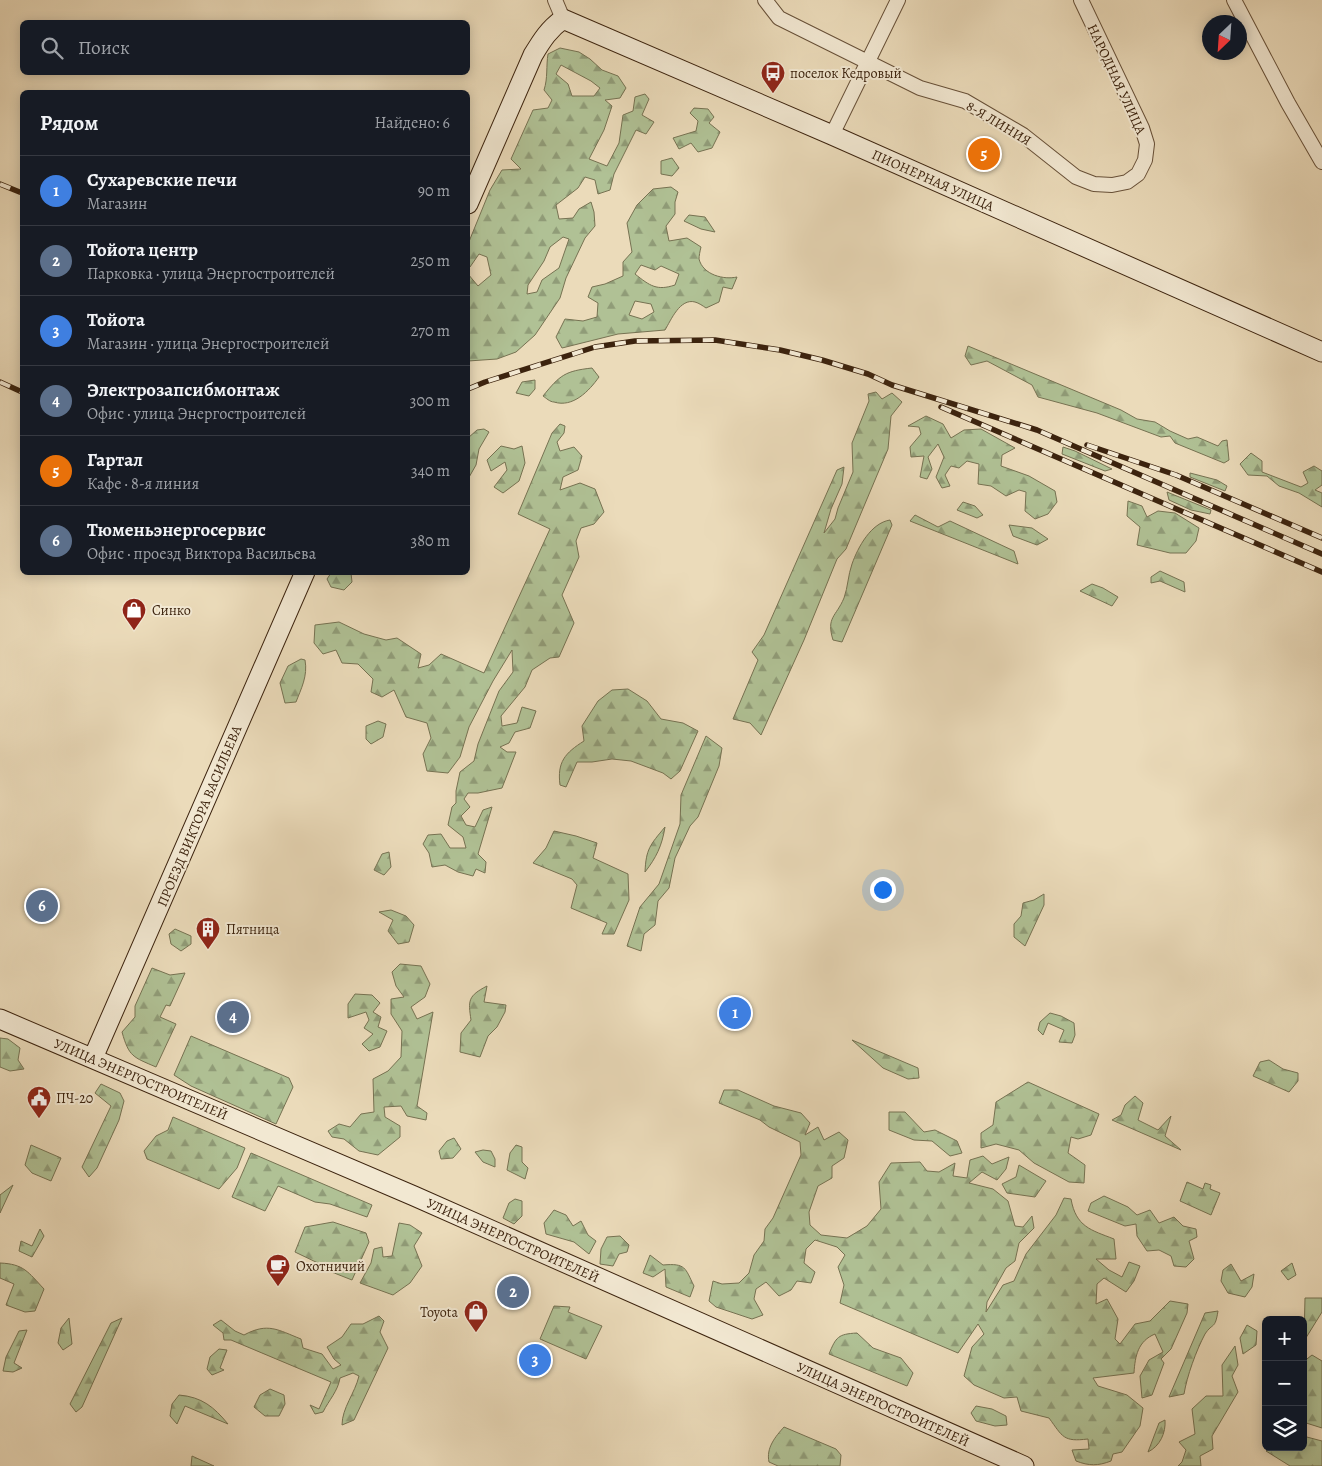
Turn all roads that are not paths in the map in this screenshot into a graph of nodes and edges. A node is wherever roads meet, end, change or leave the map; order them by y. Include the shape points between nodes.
1 (555, 0) edge
2 (765, 0) edge
3 (898, 0) edge
4 (1081, 0) edge
5 (1234, 0) edge
6 (563, 19) junction
7 (868, 62) junction
8 (832, 135) junction
9 (1322, 162) edge
10 (1126, 182) joint
11 (470, 199) edge
12 (1322, 352) edge
13 (304, 575) edge
14 (0, 1019) edge
15 (93, 1058) junction
16 (1024, 1466) edge

1 - 6 street
2 - 7 street, 8-Я ЛИНИЯ via 779,18
3 - 7 street
4 - 10 street, НАРОДНАЯ УЛИЦА via 1147,144 1145,160 1138,174
5 - 9 street
6 - 8 street, ПИОНЕРНАЯ УЛИЦА
6 - 11 street via 553,26 533,55
7 - 8 street
7 - 10 street, 8-Я ЛИНИЯ via 920,88 965,101 1023,135 1076,178 1094,184
8 - 12 street, ПИОНЕРНАЯ УЛИЦА
13 - 15 street, ПРОЕЗД ВИКТОРА ВАСИЛЬЕВА
14 - 15 street, УЛИЦА ЭНЕРГОСТРОИТЕЛЕЙ
15 - 16 street, УЛИЦА ЭНЕРГОСТРОИТЕЛЕЙ

